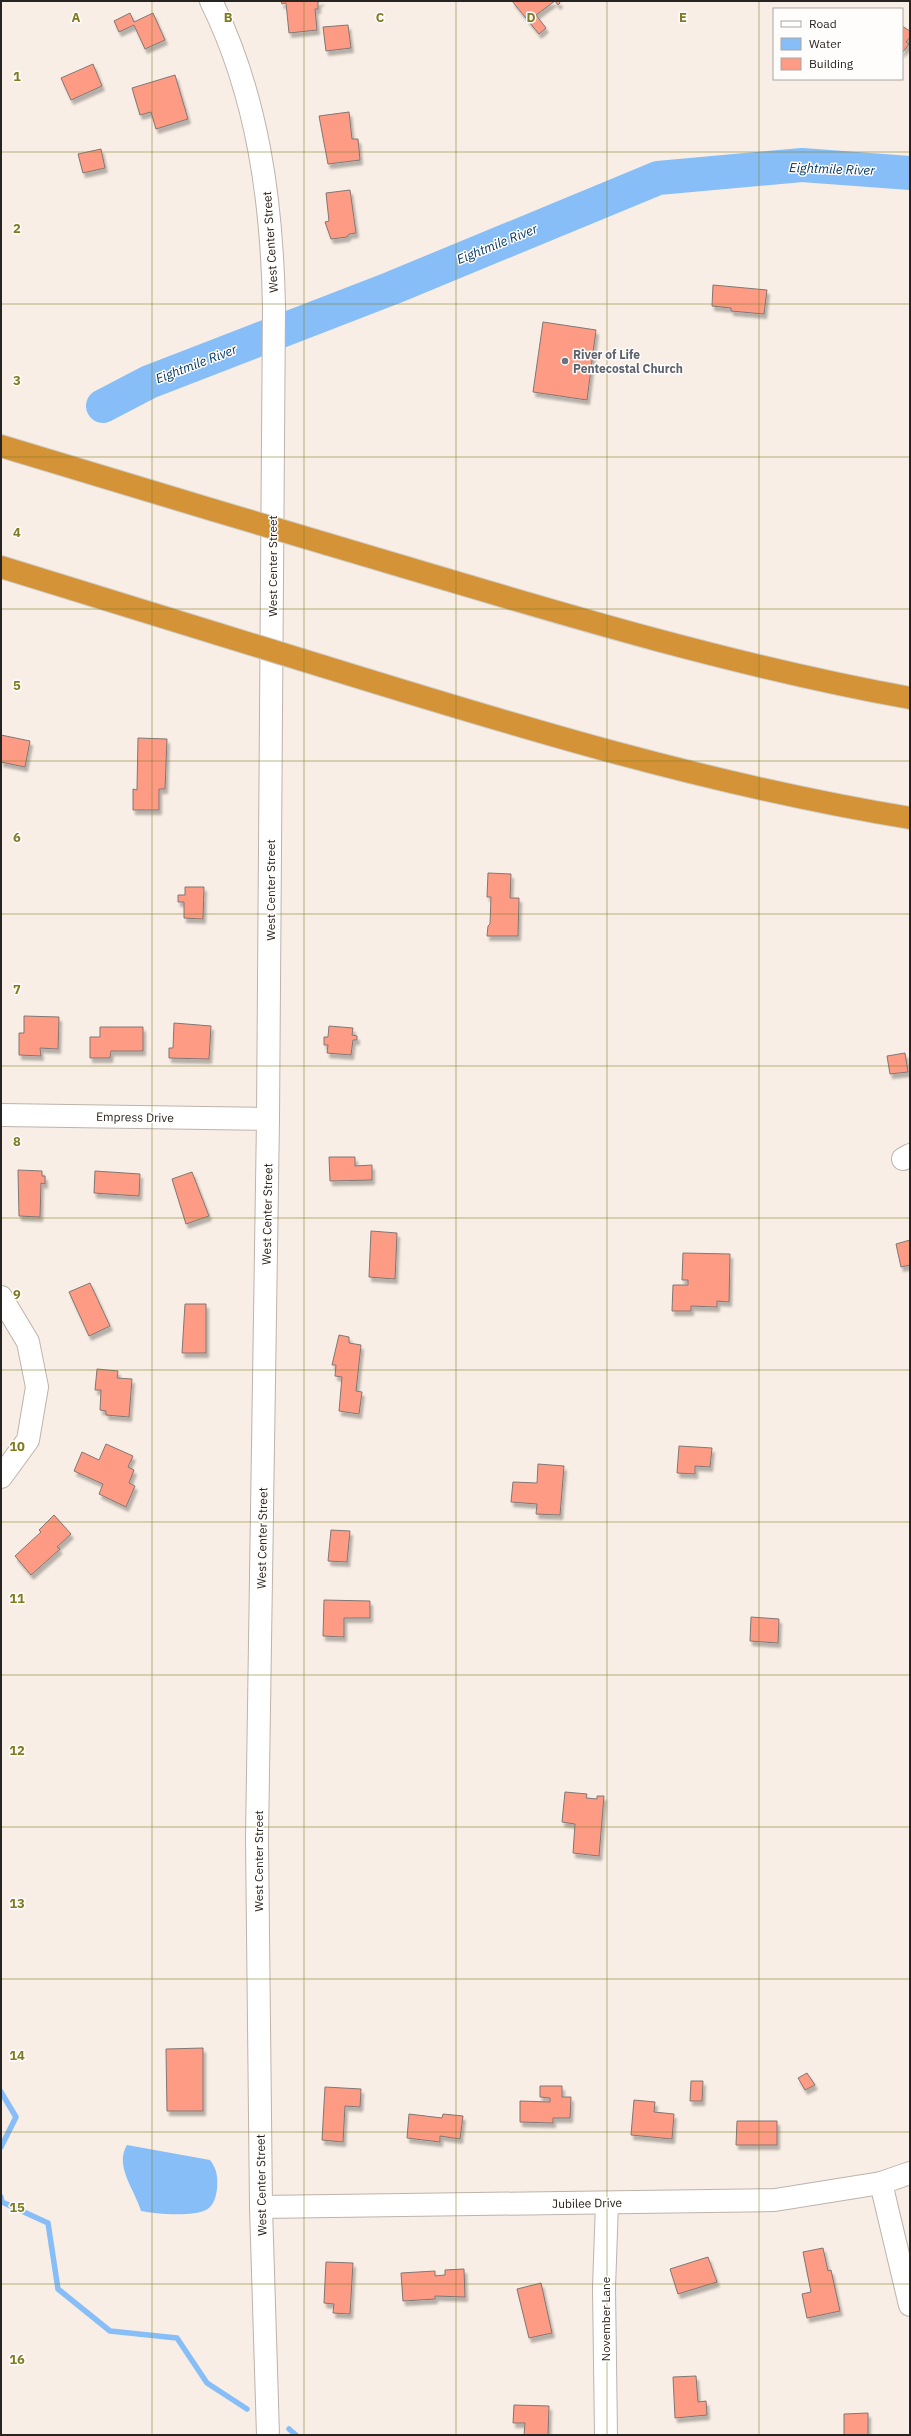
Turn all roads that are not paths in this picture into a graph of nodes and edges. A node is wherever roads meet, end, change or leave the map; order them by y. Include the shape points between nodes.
1 (211, 1) edge
2 (1, 446) edge
3 (1, 567) edge
4 (910, 698) edge
5 (910, 818) edge
6 (1, 1115) edge
7 (268, 1119) junction
8 (1, 1297) edge
9 (1, 1476) edge
10 (910, 2173) edge
11 (881, 2183) junction
12 (607, 2203) junction
13 (261, 2207) junction
14 (910, 2305) edge
15 (268, 2435) edge
16 (606, 2435) edge

1 - 7 street, West Center Street via 241,74 257,133 273,248
2 - 4 highway, bridge via 695,651 786,673
3 - 5 highway, bridge via 570,741 667,768
6 - 7 street, Empress Drive
7 - 13 street, West Center Street via 257,1839
8 - 9 street via 28,1342 37,1387 28,1440
10 - 11 street, Jubilee Drive
11 - 12 street, Jubilee Drive via 775,2200
11 - 14 street
12 - 13 street, Jubilee Drive
12 - 16 street, November Lane via 604,2288
13 - 15 street, West Center Street

